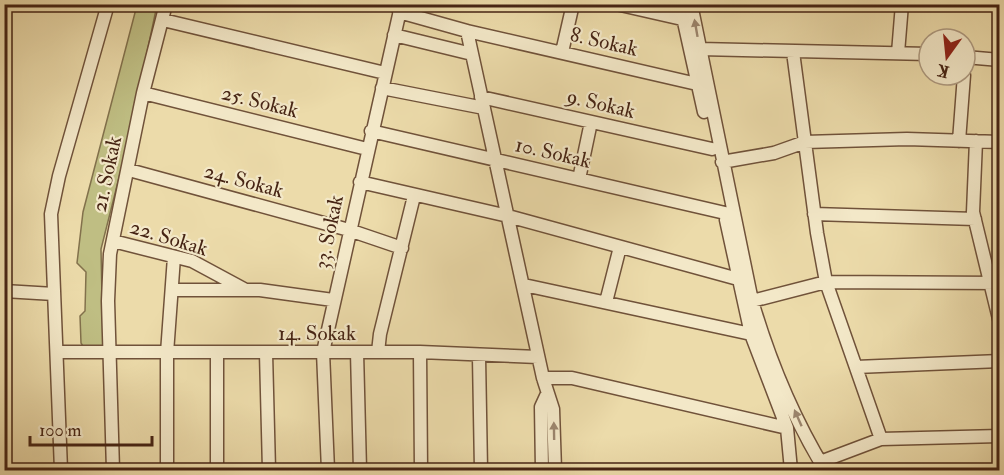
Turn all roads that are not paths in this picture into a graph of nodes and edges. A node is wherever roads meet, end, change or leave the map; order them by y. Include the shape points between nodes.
1 (108, 4) edge
2 (166, 4) edge
3 (573, 4) edge
4 (616, 4) edge
5 (680, 4) edge
6 (691, 4) edge
7 (902, 4) edge
8 (400, 8) edge
9 (682, 19) junction
10 (163, 20) junction
11 (467, 31) junction
12 (394, 35) junction
13 (700, 49) junction
14 (562, 52) junction
15 (793, 52) junction
16 (898, 53) junction
17 (472, 54) junction
18 (917, 54) edge
19 (977, 59) edge
20 (999, 60) edge
21 (386, 73) junction
22 (697, 84) junction
23 (963, 87) edge
24 (382, 88) junction
25 (143, 93) junction
26 (482, 103) junction
27 (591, 122) junction
28 (371, 131) junction
29 (959, 141) junction
30 (976, 141) junction
31 (805, 142) junction
32 (999, 142) edge
33 (367, 149) junction
34 (712, 149) junction
35 (495, 159) junction
36 (722, 162) junction
37 (129, 170) junction
38 (579, 179) junction
39 (360, 182) junction
40 (414, 196) junction
41 (725, 213) junction
42 (814, 214) junction
43 (508, 216) junction
44 (975, 219) junction
45 (349, 230) junction
46 (113, 241) junction
47 (620, 247) junction
48 (402, 248) junction
49 (174, 256) junction
50 (738, 279) junction
51 (826, 282) junction
52 (995, 282) edge
53 (524, 285) junction
54 (245, 289) junction
55 (173, 290) junction
56 (4, 291) edge
57 (54, 294) junction
58 (333, 300) junction
59 (606, 302) junction
60 (752, 302) junction
61 (999, 323) edge
62 (751, 334) junction
63 (57, 352) junction
64 (323, 352) junction
65 (357, 352) junction
66 (378, 352) junction
67 (420, 352) junction
68 (167, 353) junction
69 (266, 353) junction
70 (111, 354) junction
71 (217, 354) junction
72 (479, 357) junction
73 (538, 357) junction
74 (999, 361) edge
75 (856, 367) junction
76 (543, 378) junction
77 (547, 394) junction
78 (787, 428) junction
79 (999, 436) edge
80 (881, 439) junction
81 (822, 466) edge
82 (61, 471) edge
83 (113, 471) edge
84 (167, 471) edge
85 (217, 471) edge
86 (269, 471) edge
87 (328, 471) edge
88 (360, 471) edge
89 (421, 471) edge
90 (481, 471) edge
91 (542, 471) edge
92 (555, 471) edge
93 (791, 471) edge

1 - 57 street via 54,195
2 - 10 street, 21. Sokak
3 - 14 street
4 - 9 street
5 - 9 street
13 -> 6 street
7 - 16 street
8 - 11 street, 8. Sokak
8 - 12 street, 33. Sokak
9 - 22 street
10 - 21 street
10 - 25 street, 21. Sokak
11 - 14 street, 8. Sokak
11 - 17 street
12 - 17 street
12 - 21 street, 33. Sokak
13 - 15 street
13 - 36 street
14 - 22 street, 8. Sokak
15 - 16 street
15 - 31 street
16 - 18 street
17 - 26 street
19 - 20 street
21 - 24 street, 33. Sokak
22 - 34 street
23 - 29 street
24 - 26 street, 9. Sokak
24 - 28 street, 33. Sokak
25 - 33 street, 25. Sokak
25 - 37 street, 21. Sokak
26 - 27 street, 9. Sokak
26 - 35 street
27 - 34 street, 9. Sokak
27 - 38 street
28 - 33 street, 33. Sokak
28 - 35 street, 10. Sokak
29 - 30 street
29 - 31 street
30 - 32 street
30 - 44 street
31 - 36 street via 774,153
31 - 42 street
33 - 39 street, 33. Sokak
34 - 41 street
35 - 38 street, 10. Sokak
35 - 43 street
36 - 60 street
37 - 45 street, 24. Sokak
37 - 46 street, 21. Sokak
38 - 41 street, 10. Sokak
39 - 40 street
39 - 45 street, 33. Sokak
40 - 43 street
40 - 48 street
41 - 50 street
42 - 44 street
42 - 51 street
43 - 47 street
43 - 53 street
44 - 52 street
45 - 48 street, 24. Sokak
45 - 58 street, 33. Sokak
46 - 49 street, 22. Sokak
46 - 70 street, 21. Sokak via 108,301
47 - 50 street
47 - 59 street
48 - 66 street
49 - 54 street, 22. Sokak via 192,261
49 - 55 street
50 - 62 street
51 - 52 street
51 - 60 street
51 - 75 street
52 - 61 street
53 - 59 street
53 - 73 street
54 - 55 street
54 - 58 street
55 - 68 street
56 - 57 street
57 - 63 street
58 - 64 street, 33. Sokak
59 - 62 street
81 -> 60 street via 762,334
62 - 78 street
63 - 70 street, 14. Sokak
63 - 82 street
64 - 65 street, 14. Sokak
64 - 69 street, 14. Sokak
64 - 87 street, 33. Sokak
65 - 66 street, 14. Sokak
65 - 88 street
66 - 67 street, 14. Sokak
67 - 72 street, 14. Sokak
67 - 89 street
68 - 70 street, 14. Sokak
68 - 71 street, 14. Sokak
68 - 84 street
69 - 71 street, 14. Sokak
69 - 86 street
70 - 83 street, 21. Sokak
71 - 85 street
72 - 73 street, 14. Sokak
72 - 90 street
73 - 76 street
74 - 75 street
75 - 80 street
76 - 77 street
76 - 78 street via 572,378
77 - 91 street via 542,407
92 -> 77 street via 554,409
78 - 93 street
79 - 80 street
80 - 81 street

